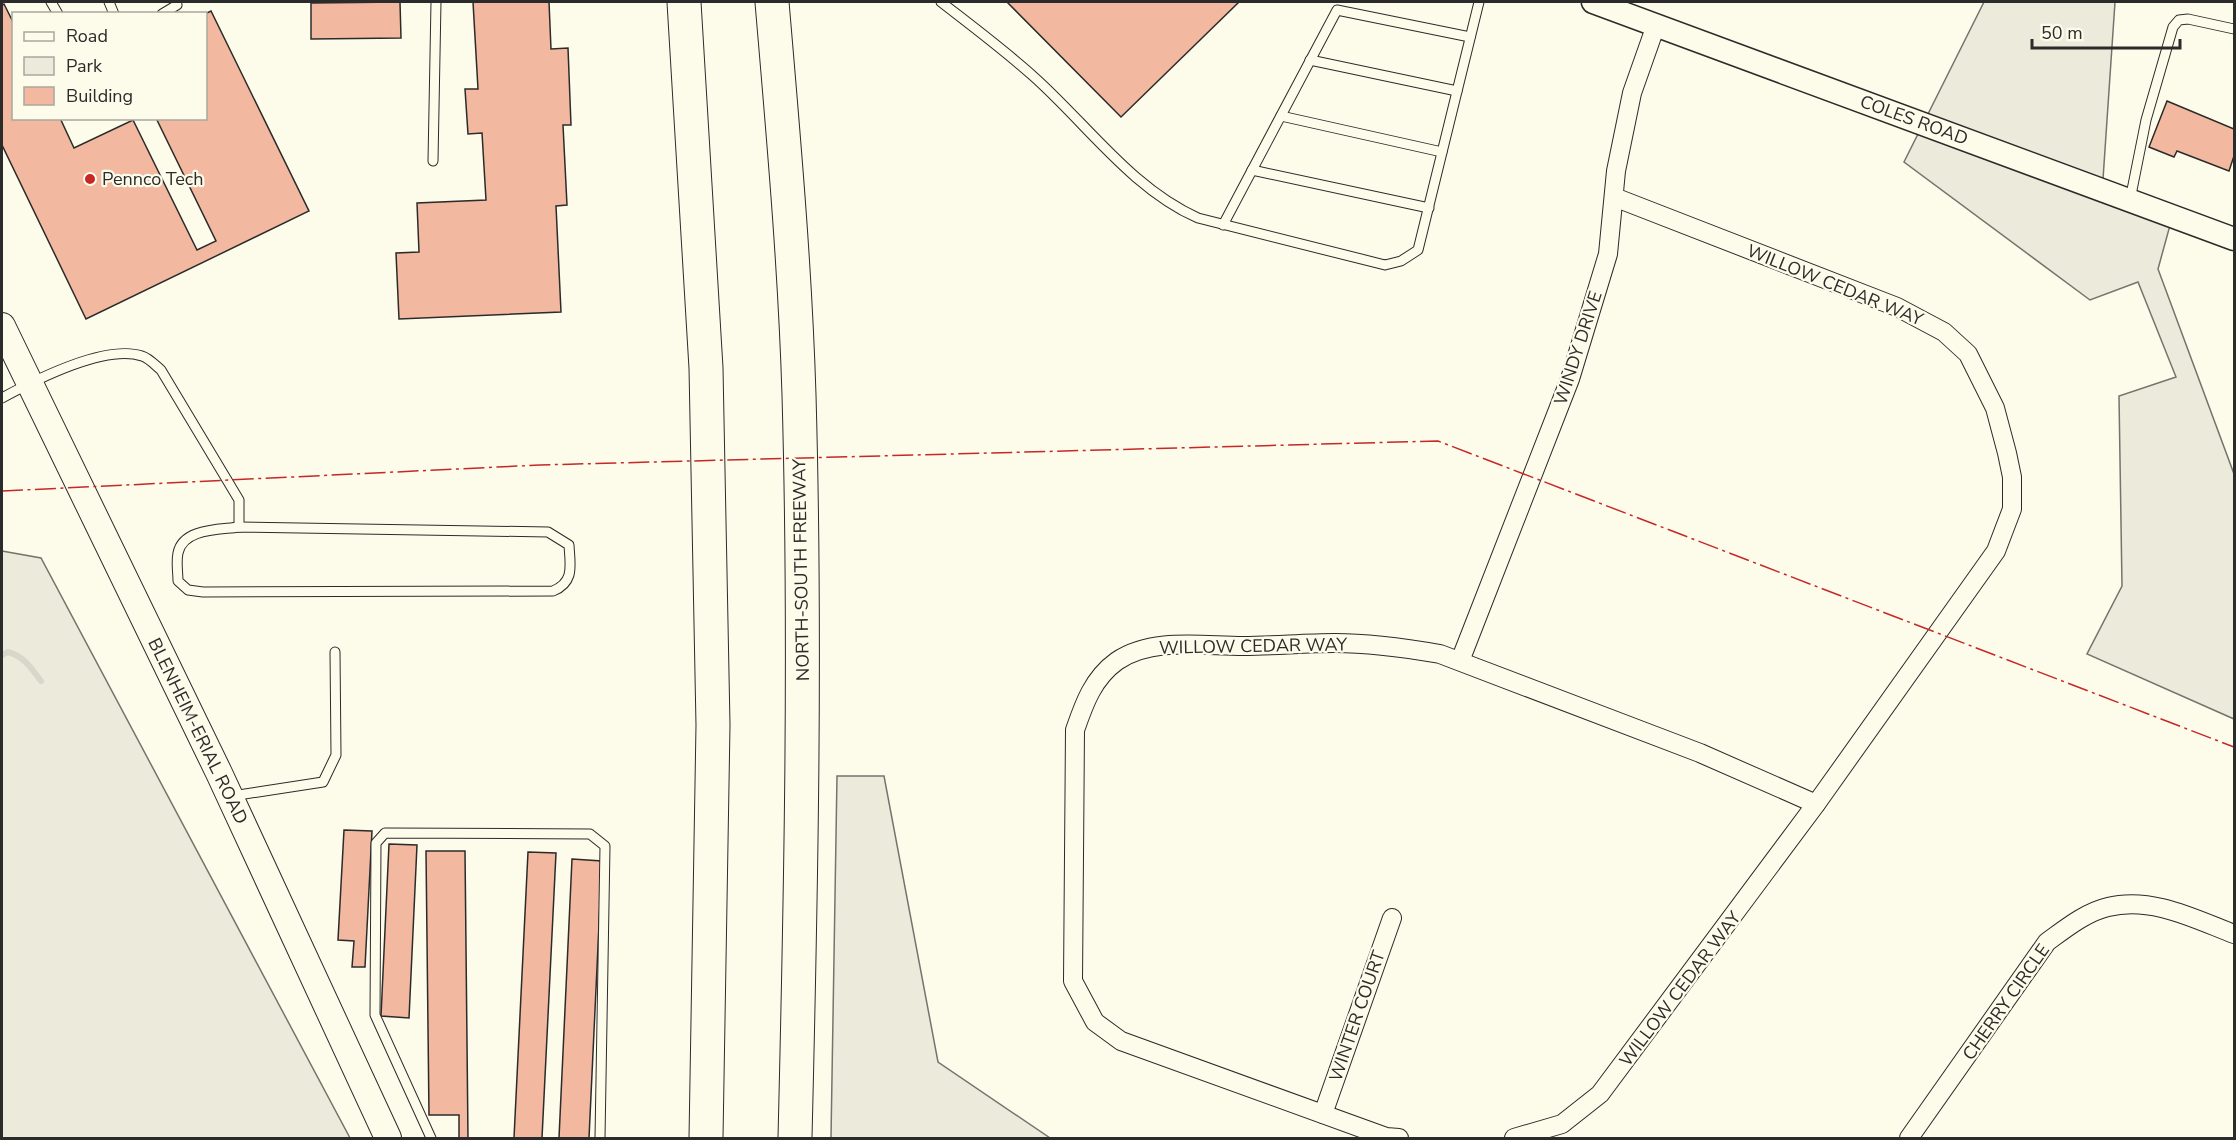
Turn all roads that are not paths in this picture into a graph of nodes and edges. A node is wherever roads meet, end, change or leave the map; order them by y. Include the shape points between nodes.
1 (176, 2) edge
2 (436, 2) edge
3 (772, 2) edge
4 (941, 2) edge
5 (1479, 2) edge
6 (1593, 2) edge
7 (684, 10) edge
8 (165, 12) edge
9 (1656, 25) junction
10 (2235, 29) edge
11 (1470, 37) junction
12 (1310, 60) junction
13 (1457, 91) junction
14 (1281, 116) junction
15 (1442, 152) junction
16 (433, 161) dead end
17 (1252, 170) junction
18 (1614, 197) junction
19 (2130, 200) junction
20 (1429, 208) junction
21 (1223, 225) junction
22 (2235, 239) edge
23 (2, 326) edge
24 (29, 384) junction
25 (2, 398) edge
26 (239, 527) junction
27 (335, 652) dead end
28 (1460, 661) junction
29 (230, 797) junction
30 (1816, 804) junction
31 (1392, 918) dead end
32 (2235, 934) edge
33 (1323, 1114) junction
34 (388, 1138) edge
35 (431, 1138) edge
36 (600, 1138) edge
37 (706, 1138) edge
38 (795, 1138) edge
39 (1398, 1138) edge
40 (1514, 1138) edge
41 (1910, 1138) edge

1 - 8 lane
2 - 16 lane
3 - 38 highway, NORTH-SOUTH FREEWAY via 799,393 802,826
4 - 21 lane via 1034,77 1117,161 1182,211
5 - 11 lane
6 - 9 street, COLES ROAD
7 - 37 highway via 706,368 713,725
9 - 18 street, WINDY DRIVE via 1632,93
9 - 19 street, COLES ROAD
10 - 19 lane via 2188,19 2179,20 2173,27 2146,120
11 - 12 lane via 1337,10
11 - 13 lane
12 - 13 lane
12 - 14 lane
13 - 15 lane
14 - 15 lane
14 - 17 lane
15 - 20 lane
17 - 20 lane
17 - 21 lane
18 - 28 street, WINDY DRIVE via 1608,254 1570,379
18 - 30 street, WILLOW CEDAR WAY via 1897,307 1944,332 1968,354 1995,408 2012,477 2012,509 1996,551
19 - 22 street, COLES ROAD
20 - 21 lane via 1418,250 1385,265
23 - 24 main road, BLENHEIM-ERIAL ROAD
24 - 25 lane
24 - 26 lane via 110,353 143,356 161,370 240,500
24 - 29 main road, BLENHEIM-ERIAL ROAD
26 - 26 lane via 197,533 184,541 178,552 178,582 188,590 203,592 554,591 564,587 570,577 569,544 548,532
27 - 29 lane via 336,755 323,782
28 - 30 street, WILLOW CEDAR WAY via 1700,753
28 - 33 street, WILLOW CEDAR WAY via 1395,647 1336,643 1179,645 1140,650 1116,661 1095,684 1085,699 1075,730 1073,981 1095,1022 1121,1041
29 - 34 main road, BLENHEIM-ERIAL ROAD
30 - 40 street, WILLOW CEDAR WAY via 1600,1094 1562,1124
31 - 33 street, WINTER COURT
32 - 41 street, CHERRY CIRCLE via 2173,911 2143,905 2107,907 2075,922 2047,942
33 - 39 street, WILLOW CEDAR WAY
35 - 36 lane via 375,1015 376,843 385,833 590,834 605,846

